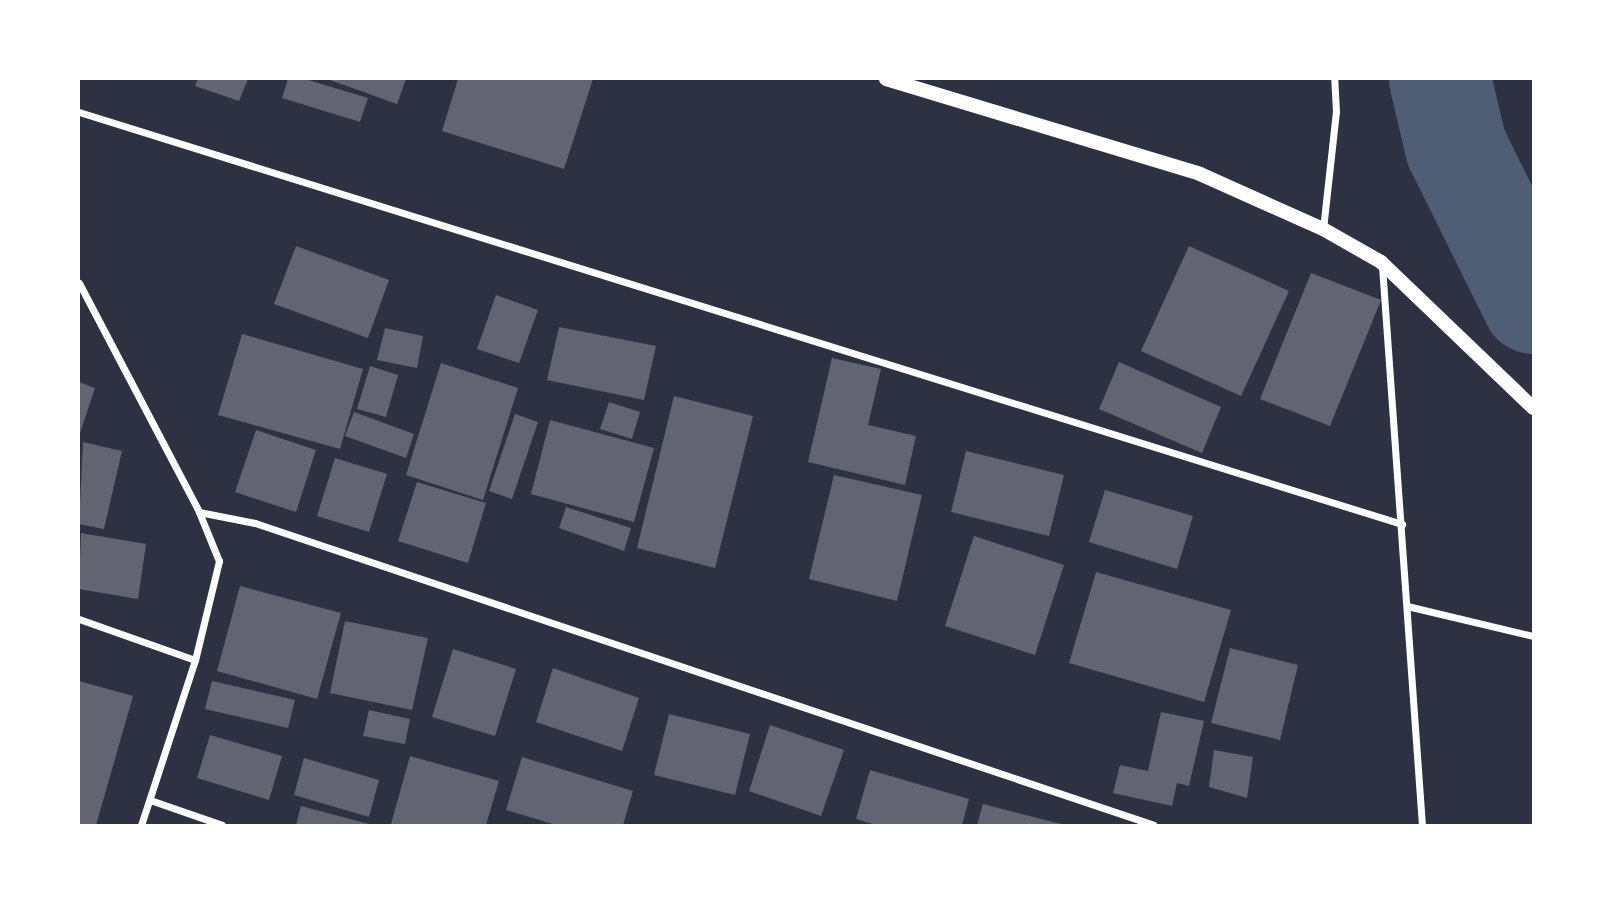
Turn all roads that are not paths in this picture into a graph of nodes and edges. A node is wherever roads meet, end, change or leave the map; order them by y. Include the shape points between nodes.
1 (886, 79) edge
2 (1334, 79) edge
3 (79, 111) edge
4 (1323, 229) junction
5 (1381, 261) junction
6 (79, 283) edge
7 (1533, 408) edge
8 (199, 512) junction
9 (1402, 524) junction
10 (1406, 606) junction
11 (79, 619) edge
12 (1533, 636) edge
13 (195, 660) junction
14 (150, 800) junction
15 (141, 825) edge
16 (222, 825) edge
17 (1154, 825) edge
18 (1422, 825) edge

1 - 4 main road via 1200,174
2 - 4 street via 1336,112
3 - 9 street
4 - 5 main road
5 - 7 main road
5 - 9 street
6 - 8 street
8 - 13 street via 219,561
8 - 17 street via 255,523
9 - 10 street
10 - 12 street
10 - 18 street
11 - 13 street
13 - 14 street
14 - 15 street
14 - 16 street

